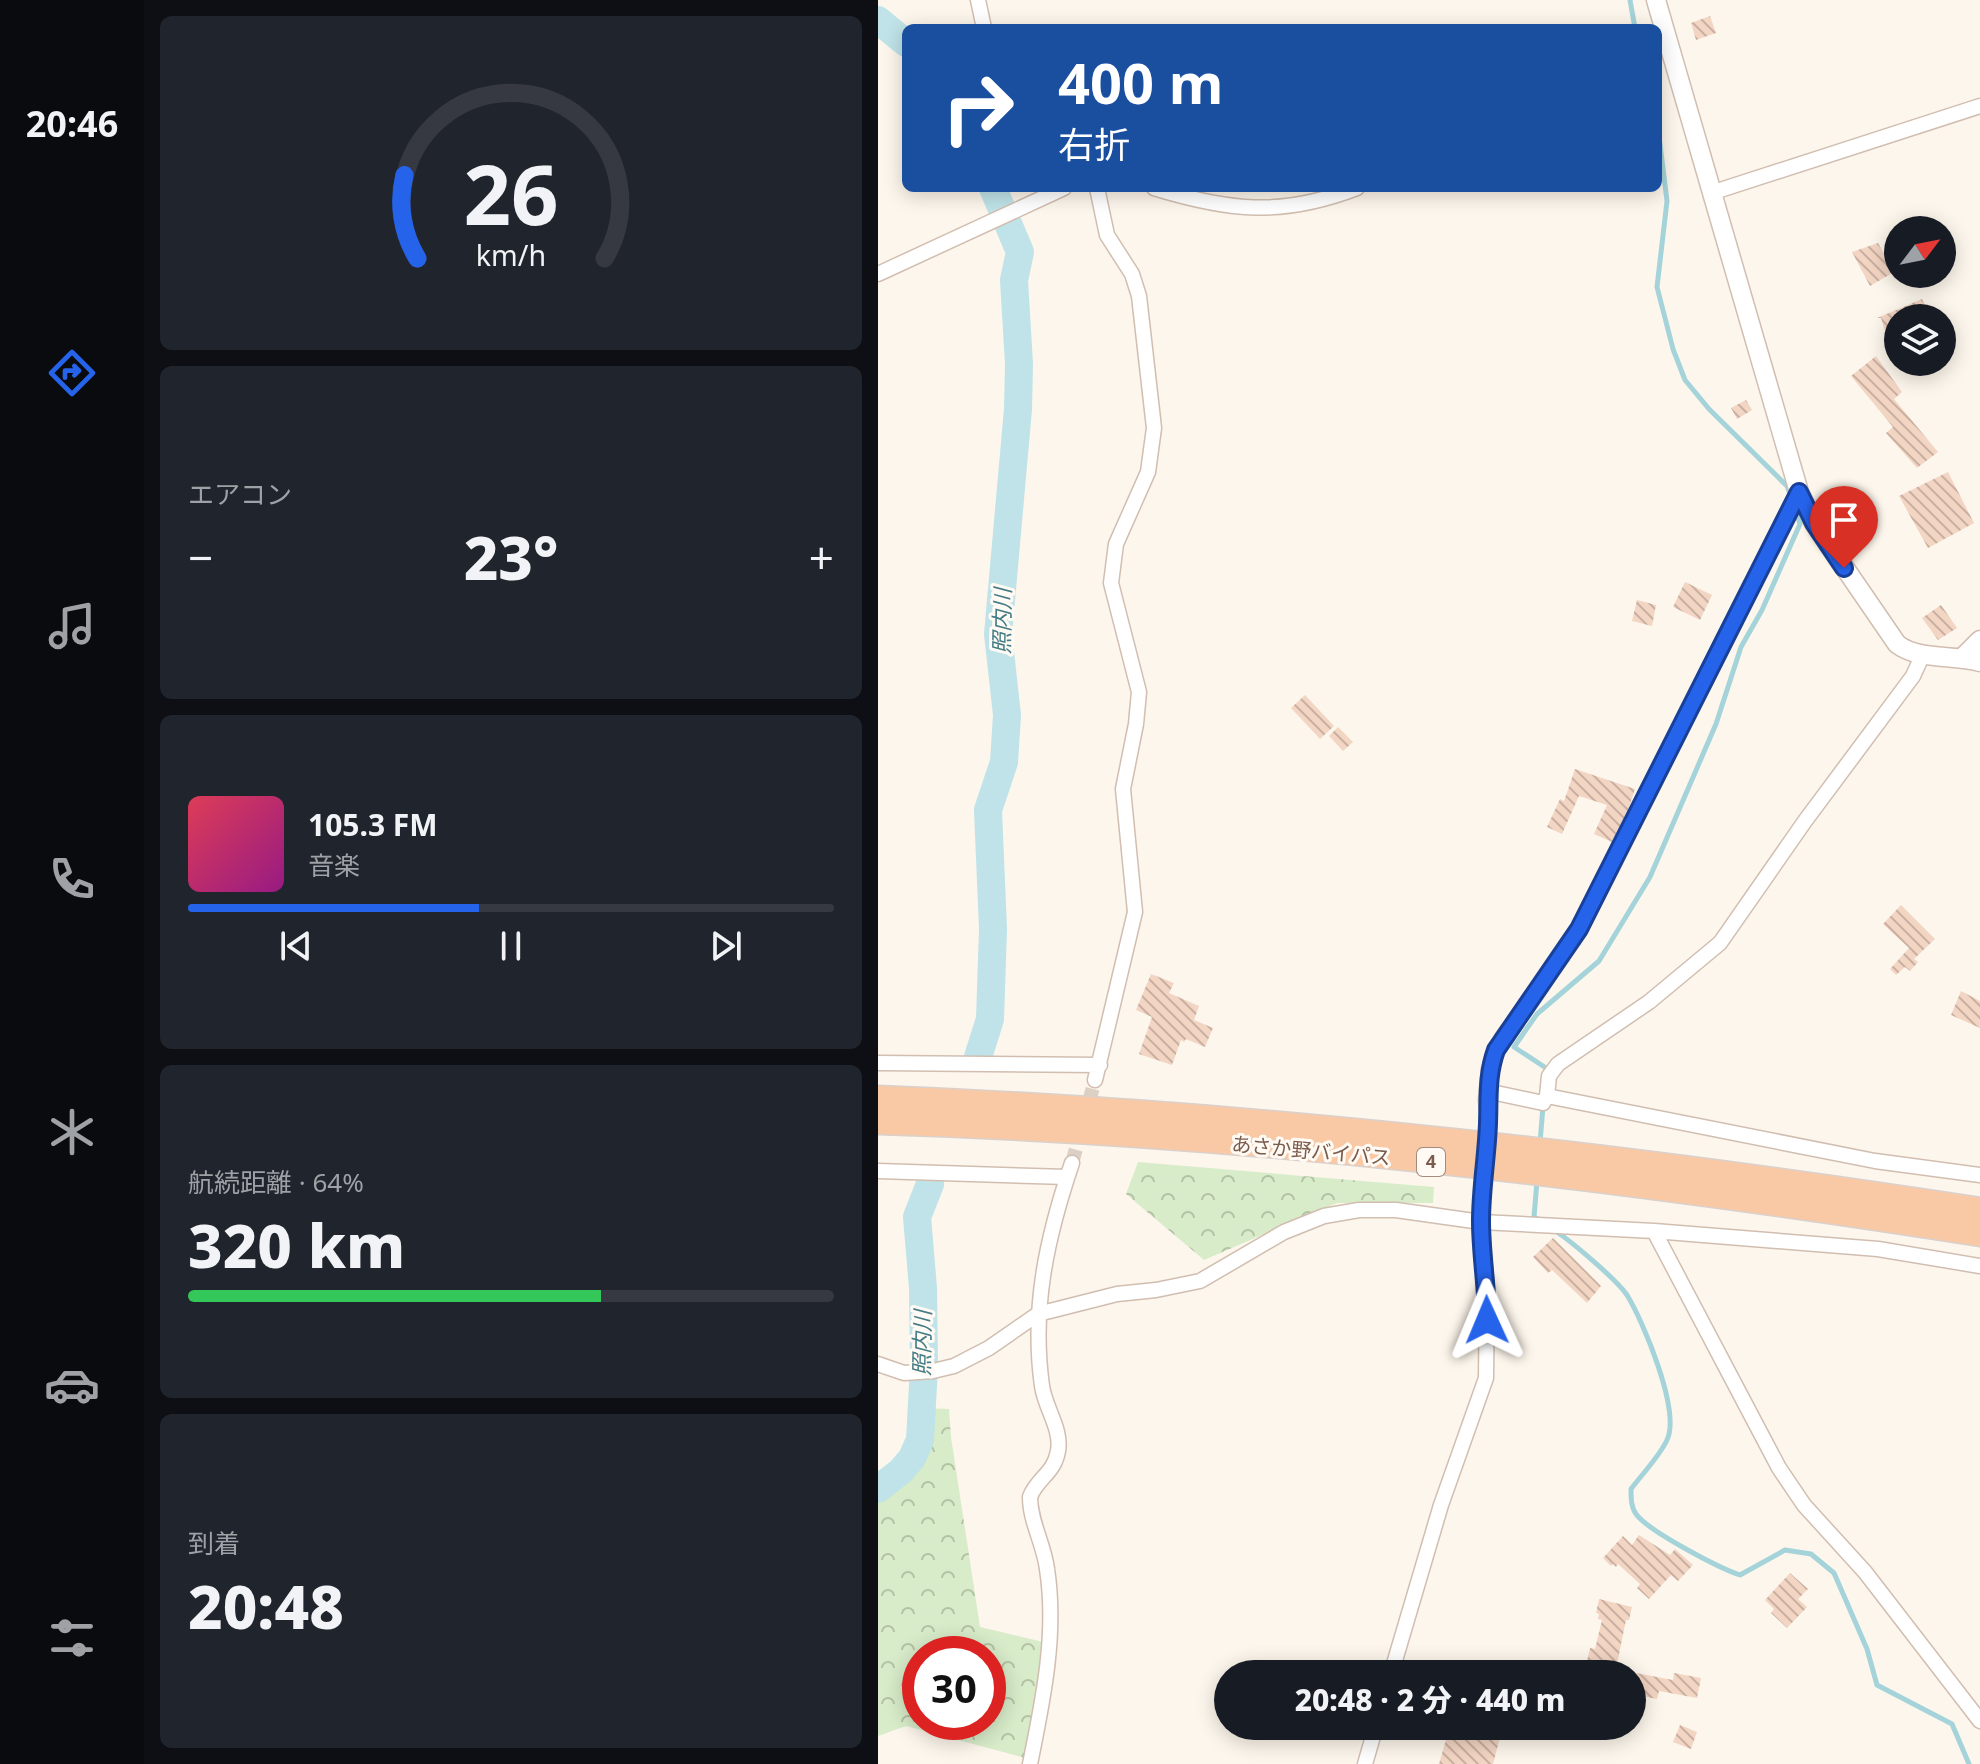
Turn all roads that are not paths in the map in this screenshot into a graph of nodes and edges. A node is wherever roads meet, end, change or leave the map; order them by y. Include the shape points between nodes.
1 (978, 0) edge
2 (1656, 0) edge
3 (983, 24) edge
4 (1660, 24) edge
5 (1665, 54) edge
6 (1980, 106) edge
7 (1055, 192) edge
8 (1098, 192) edge
9 (1167, 192) edge
10 (1343, 192) edge
11 (1714, 192) junction
12 (878, 274) edge
13 (1799, 492) junction
14 (1980, 640) edge
15 (1923, 654) junction
16 (1971, 659) edge
17 (878, 1063) edge
18 (1100, 1065) junction
19 (1095, 1080) tunnel mouth
20 (1487, 1091) junction
21 (1547, 1096) junction
22 (878, 1098) edge
23 (878, 1122) edge
24 (878, 1171) edge
25 (1980, 1175) edge
26 (1980, 1210) edge
27 (1481, 1222) junction
28 (1654, 1231) junction
29 (1980, 1234) edge
30 (1980, 1266) edge
31 (1038, 1314) junction
32 (878, 1364) edge
33 (1395, 1660) edge
34 (1980, 1721) edge
35 (1372, 1740) edge
36 (1030, 1764) edge
37 (1365, 1764) edge

1 - 3 street
2 - 4 street
5 - 11 street
6 - 11 street
7 - 12 street
8 - 18 street via 1107,235 1132,274 1139,296 1154,428 1148,472 1116,544 1111,583 1139,692 1123,789 1135,912
9 - 10 street via 1239,209 1276,208
11 - 13 street
13 - 15 street via 1893,640
13 - 20 street via 1579,929 1502,1038 1489,1069
14 - 16 street
15 - 16 street
15 - 21 street via 1913,676 1720,943 1649,1002 1558,1064 1549,1076
17 - 18 street
18 - 19 street
20 - 21 street via 1543,1103
20 - 27 street, bridge
21 - 25 street via 1875,1161
22 - 26 highway, あさか野バイパス / 4 via 1088,1109 1435,1139
23 - 29 highway, あさか野バイパス / 4 via 1174,1139 1477,1166 1763,1200
24 - 31 street via 1069,1170 1040,1283
27 - 28 street
27 - 31 street via 1376,1209 1324,1216 1284,1232 1200,1281
27 - 33 street via 1486,1378
28 - 30 street via 1878,1249
28 - 34 street via 1779,1468
31 - 32 street via 954,1366 904,1373
31 - 36 street via 1042,1389 1059,1441 1052,1470 1030,1497 1045,1555 1049,1598 1045,1688
35 - 37 street

